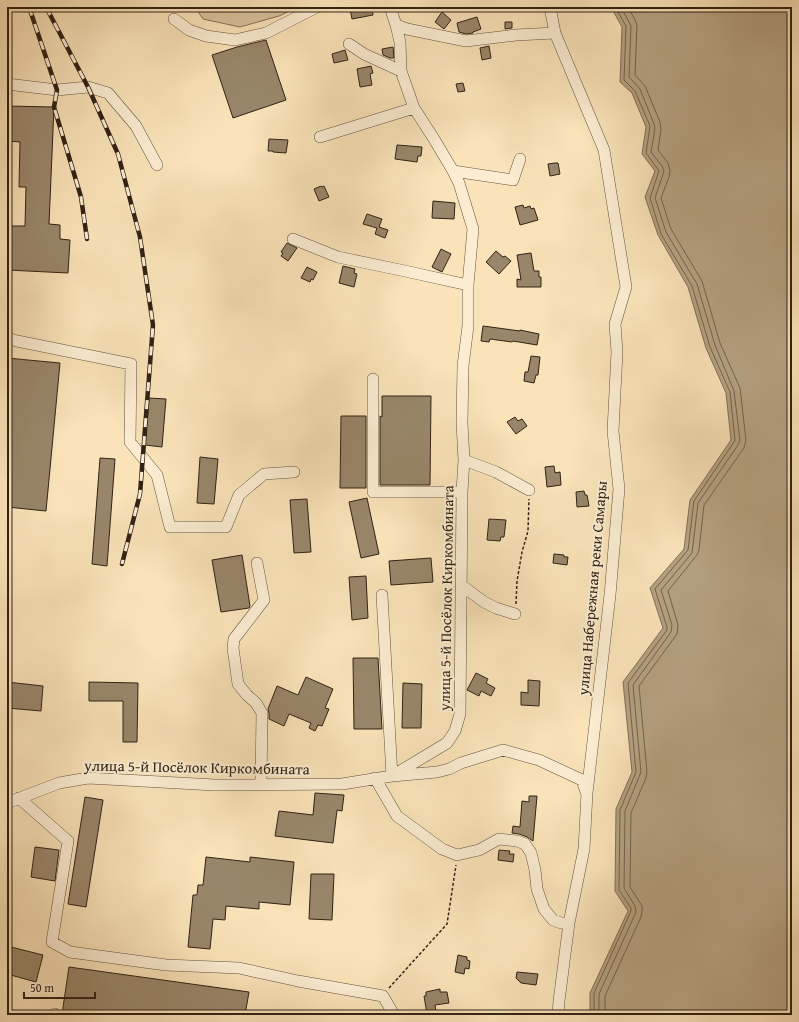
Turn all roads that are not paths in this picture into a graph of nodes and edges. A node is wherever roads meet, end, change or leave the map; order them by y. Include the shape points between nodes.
1 (317, 7) edge
2 (390, 7) edge
3 (550, 7) edge
4 (174, 19) dead end
5 (396, 25) junction
6 (555, 33) junction
7 (349, 44) dead end
8 (402, 71) junction
9 (7, 84) edge
10 (414, 108) junction
11 (320, 137) dead end
12 (520, 159) dead end
13 (157, 165) dead end
14 (453, 171) junction
15 (293, 239) dead end
16 (468, 285) junction
17 (7, 338) edge
18 (374, 379) dead end
19 (464, 460) junction
20 (294, 472) dead end
21 (529, 490) road end
22 (462, 492) junction
23 (257, 563) dead end
24 (461, 585) junction
25 (382, 595) dead end
26 (515, 614) road end
27 (392, 776) junction
28 (375, 778) junction
29 (261, 784) junction
30 (587, 793) junction
31 (19, 798) junction
32 (7, 803) edge
33 (569, 923) junction
34 (394, 1015) edge
35 (558, 1015) edge

1 - 4 street via 266,33 235,40 206,36 189,30
2 - 5 street, улица 5-й Посёлок Киркомбината
3 - 6 street, улица Набережная реки Самары
5 - 6 street via 466,41
5 - 8 street, улица 5-й Посёлок Киркомбината
6 - 30 street, улица Набережная реки Самары via 604,150 626,287 614,324 617,352 613,431 619,489 610,595
7 - 8 street via 364,54
8 - 10 street, улица 5-й Посёлок Киркомбината
9 - 13 street via 57,90 88,87 108,94 136,126
10 - 11 street
10 - 14 street, улица 5-й Посёлок Киркомбината
12 - 14 street via 513,180
14 - 16 street, улица 5-й Посёлок Киркомбината via 473,229
15 - 16 street via 338,257
16 - 19 street, улица 5-й Посёлок Киркомбината via 468,326 463,366
17 - 20 street via 131,364 130,442 157,475 170,527 226,526 239,496 264,474
18 - 22 street via 373,492
19 - 21 street via 496,472
19 - 22 street, улица 5-й Посёлок Киркомбината
22 - 24 street, улица 5-й Посёлок Киркомбината
23 - 29 street via 264,600 234,639 233,648 238,684 262,713
24 - 26 street via 484,602
24 - 27 street, улица 5-й Посёлок Киркомбината via 460,714 455,731 447,743
25 - 27 street
27 - 28 street, улица 5-й Посёлок Киркомбината
27 - 30 street via 437,772 503,750 539,760 582,780
28 - 29 street, улица 5-й Посёлок Киркомбината via 342,784
28 - 33 street via 397,816 442,849 457,855 479,850 499,839 525,844 535,870 544,909 552,920
29 - 31 street, улица 5-й Посёлок Киркомбината via 215,785 88,778 59,783
30 - 33 street, улица Набережная реки Самары via 584,850
31 - 32 street, улица 5-й Посёлок Киркомбината
31 - 34 street via 68,841 52,942 70,952 166,965 239,968 383,996
33 - 35 street, улица Набережная реки Самары

